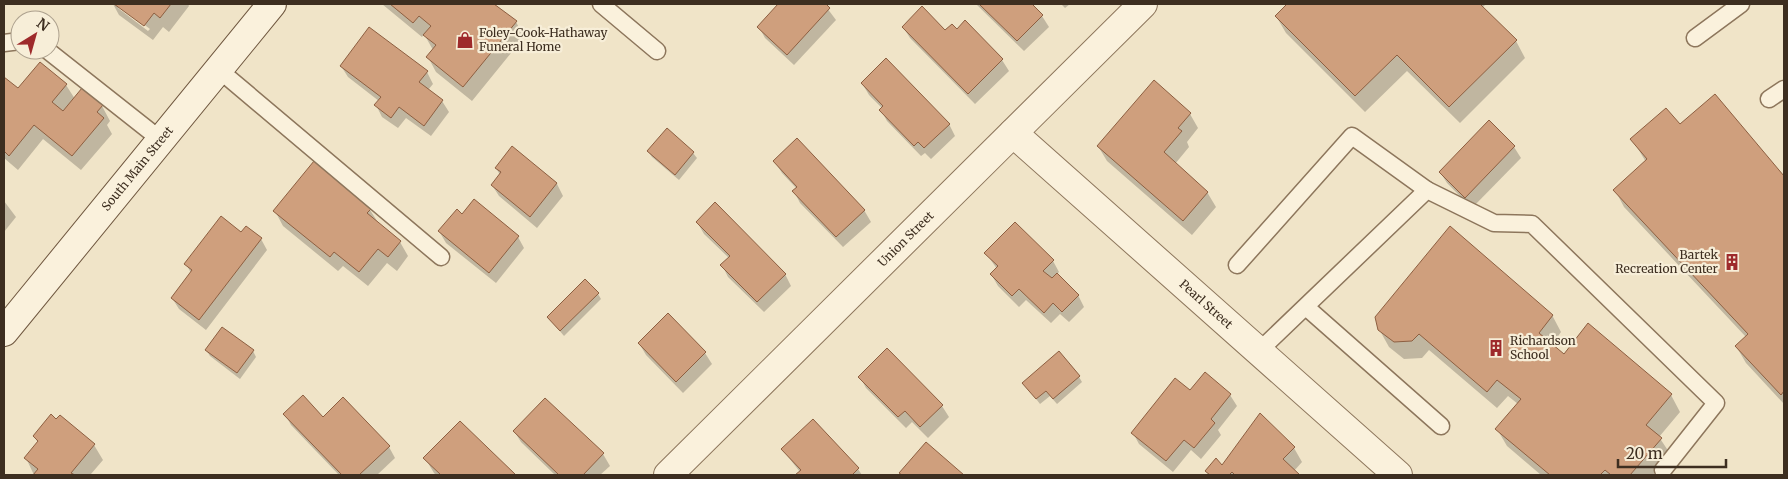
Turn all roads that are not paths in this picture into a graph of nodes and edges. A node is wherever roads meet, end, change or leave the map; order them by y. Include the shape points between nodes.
1 (272, 4) edge
2 (602, 4) edge
3 (1143, 4) edge
4 (1741, 4) edge
5 (1694, 38) dead end
6 (657, 51) dead end
7 (60, 60) edge
8 (218, 69) junction
9 (1784, 89) edge
10 (1769, 99) dead end
11 (1013, 133) junction
12 (161, 140) junction
13 (1427, 190) junction
14 (441, 257) dead end
15 (1237, 266) dead end
16 (1306, 307) junction
17 (6, 324) edge
18 (1259, 351) junction
19 (1441, 426) dead end
20 (1663, 470) dead end
21 (668, 475) edge
22 (1398, 475) edge

1 - 8 street, South Main Street
2 - 6 lane
3 - 11 street, Union Street
4 - 5 lane
7 - 12 lane
8 - 12 street, South Main Street
8 - 14 lane
9 - 10 lane
11 - 18 street, Pearl Street
11 - 21 street, Union Street
12 - 17 street, South Main Street
13 - 15 lane via 1352,136
13 - 16 lane
13 - 20 lane via 1494,223 1532,224 1716,403
16 - 18 lane
16 - 19 lane
18 - 22 street, Pearl Street

